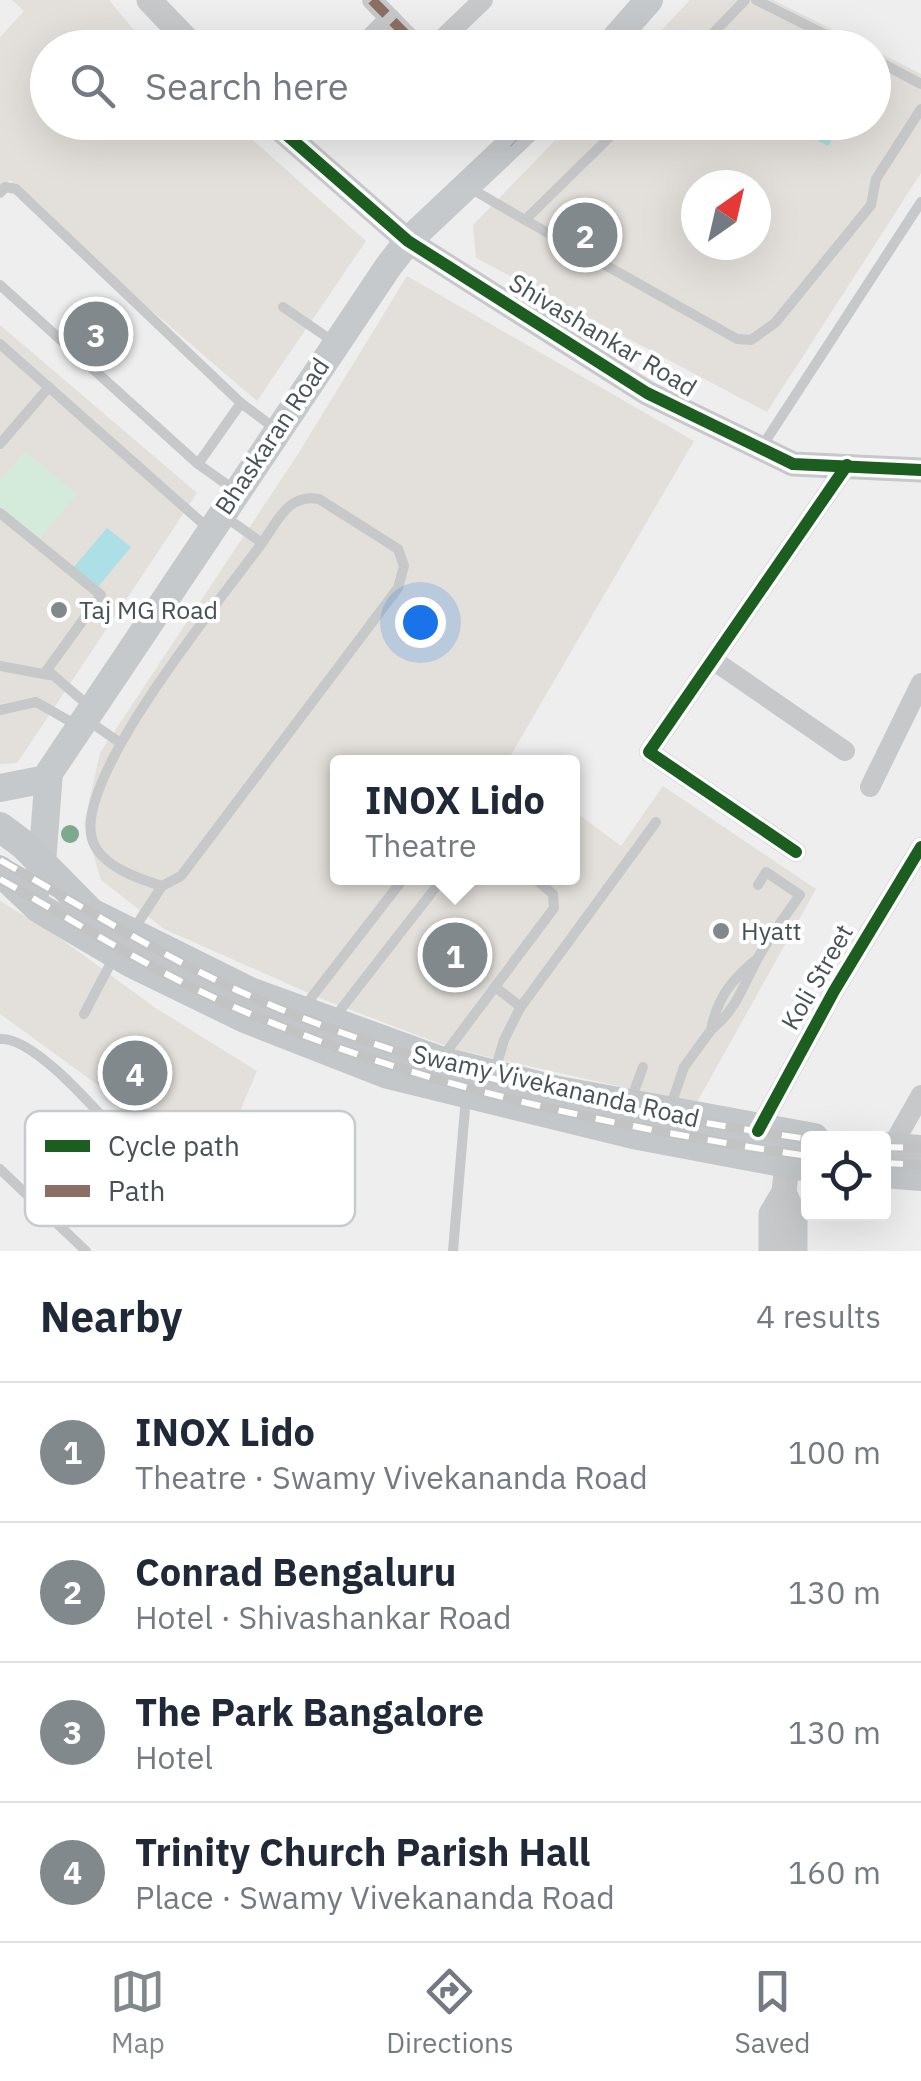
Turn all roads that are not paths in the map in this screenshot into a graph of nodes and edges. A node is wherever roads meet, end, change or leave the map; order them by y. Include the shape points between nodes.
1 (149, 0) edge
2 (372, 0) edge
3 (483, 0) edge
4 (649, 0) edge
5 (745, 0) edge
6 (756, 0) edge
7 (390, 18) junction
8 (178, 30) edge
9 (378, 30) edge
10 (402, 30) edge
11 (452, 30) edge
12 (623, 30) edge
13 (717, 30) edge
14 (816, 30) edge
15 (891, 68) edge
16 (921, 84) edge
17 (921, 109) edge
18 (294, 140) edge
19 (511, 140) edge
20 (517, 140) edge
21 (607, 140) edge
22 (514, 143) junction
23 (466, 184) junction
24 (0, 193) edge
25 (921, 202) edge
26 (525, 220) junction
27 (408, 241) junction
28 (0, 285) edge
29 (283, 307) dead end
30 (335, 342) junction
31 (0, 344) edge
32 (49, 387) junction
33 (246, 407) junction
34 (277, 430) junction
35 (0, 444) edge
36 (761, 448) junction
37 (846, 465) junction
38 (203, 467) junction
39 (921, 470) edge
40 (222, 512) junction
41 (0, 513) edge
42 (262, 543) junction
43 (712, 660) junction
44 (0, 666) edge
45 (48, 675) junction
46 (921, 683) edge
47 (0, 710) edge
48 (86, 718) junction
49 (120, 742) junction
50 (845, 751) dead end
51 (46, 779) junction
52 (870, 787) dead end
53 (0, 788) edge
54 (656, 822) dead end
55 (0, 827) edge
56 (921, 847) edge
57 (796, 852) dead end
58 (42, 863) junction
59 (0, 871) edge
60 (758, 884) dead end
61 (399, 885) edge
62 (438, 885) edge
63 (542, 885) edge
64 (0, 886) edge
65 (162, 886) junction
66 (33, 903) junction
67 (123, 944) junction
68 (495, 987) junction
69 (521, 1007) junction
70 (300, 1012) junction
71 (84, 1014) dead end
72 (330, 1022) junction
73 (0, 1039) edge
74 (440, 1061) junction
75 (643, 1067) dead end
76 (494, 1075) junction
77 (466, 1096) junction
78 (921, 1096) edge
79 (630, 1106) junction
80 (95, 1111) edge
81 (668, 1114) junction
82 (758, 1132) junction
83 (801, 1137) edge
84 (895, 1155) edge
85 (0, 1168) edge
86 (921, 1176) edge
87 (789, 1191) edge
88 (25, 1192) edge
89 (60, 1226) edge
90 (86, 1251) edge
91 (453, 1251) edge
92 (771, 1251) edge
93 (795, 1251) edge

1 - 8 street
2 - 7 street
3 - 11 street
4 - 12 main road
5 - 13 lane
6 - 14 lane
7 - 9 street
7 - 10 street
15 - 16 lane
17 - 26 lane via 876,179 872,205 774,324 751,340 737,339
18 - 27 street, Shivashankar Road
19 - 22 street
20 - 22 main road, Bhaskaran Road
21 - 26 lane
22 - 23 main road, Bhaskaran Road
23 - 26 lane
23 - 27 main road, Bhaskaran Road
24 - 33 lane via 16,189
25 - 36 lane
27 - 30 main road, Bhaskaran Road
27 - 36 street, Shivashankar Road via 647,393
28 - 38 lane
29 - 30 lane
30 - 34 main road, Bhaskaran Road
31 - 32 lane
32 - 35 lane
32 - 40 lane
33 - 34 lane
33 - 38 lane
34 - 40 main road, Bhaskaran Road
36 - 37 street, Shivashankar Road via 793,464
37 - 39 street, Shivashankar Road
37 - 43 street
38 - 40 lane
40 - 42 lane
40 - 48 main road, Bhaskaran Road
41 - 45 lane via 101,596
42 - 49 lane
42 - 65 lane via 290,502 305,496 398,550 404,566 398,588 181,876
43 - 50 street
43 - 57 street via 650,752
44 - 45 lane
45 - 48 lane
46 - 52 street
47 - 48 lane via 36,702
48 - 49 lane
48 - 51 main road, Bhaskaran Road
49 - 65 lane via 94,797 88,822 94,846 114,865
51 - 53 main road
51 - 58 main road
54 - 69 lane
55 - 58 main road, Swamy Vivekananda Road
56 - 82 street, Koli Street
58 - 66 main road
58 - 67 main road, Swamy Vivekananda Road
59 - 66 main road, Swamy Vivekananda Road
60 - 81 lane via 766,872 800,895 728,1016 684,1068
61 - 70 lane
62 - 72 lane
63 - 68 lane via 556,904
64 - 66 main road, Swamy Vivekananda Road
65 - 67 lane
66 - 67 main road, Swamy Vivekananda Road
67 - 70 main road, Swamy Vivekananda Road
67 - 71 lane
67 - 77 main road, Swamy Vivekananda Road via 244,1018 388,1074
68 - 69 lane
68 - 74 lane
69 - 76 lane
70 - 72 main road, Swamy Vivekananda Road
72 - 74 main road, Swamy Vivekananda Road
73 - 80 lane via 39,1054
74 - 76 main road, Swamy Vivekananda Road
75 - 79 lane
76 - 79 main road, Swamy Vivekananda Road
77 - 87 main road, Swamy Vivekananda Road
77 - 91 lane
78 - 84 street
79 - 81 main road, Swamy Vivekananda Road
81 - 82 main road, Swamy Vivekananda Road
82 - 83 main road, Swamy Vivekananda Road
84 - 86 main road
85 - 88 lane
87 - 92 street
87 - 93 street
89 - 90 lane

